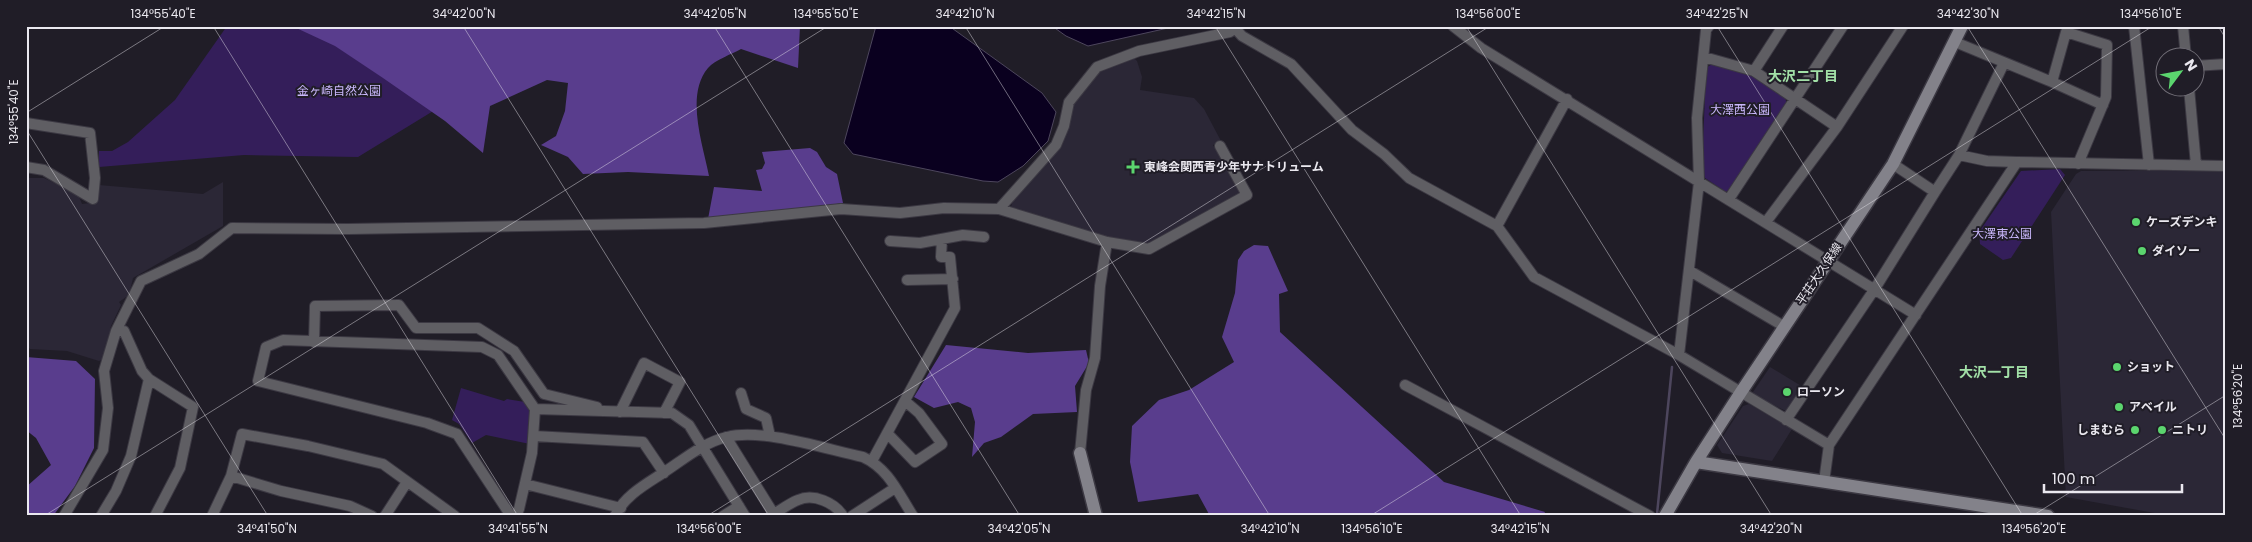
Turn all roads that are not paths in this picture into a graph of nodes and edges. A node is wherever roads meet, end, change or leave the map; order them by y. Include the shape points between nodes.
1 (1453, 26) edge
2 (1708, 26) edge
3 (1783, 26) edge
4 (1843, 26) edge
5 (1903, 26) edge
6 (1962, 26) edge
7 (2134, 26) edge
8 (2183, 26) edge
9 (1235, 27) edge
10 (1955, 42) junction
11 (2185, 48) edge
12 (1704, 57) junction
13 (2004, 63) junction
14 (2226, 64) edge
15 (2204, 65) edge
16 (1754, 71) junction
17 (2052, 82) junction
18 (1795, 98) junction
19 (2190, 98) edge
20 (1566, 99) junction
21 (2103, 105) junction
22 (26, 123) edge
23 (1837, 127) junction
24 (1220, 146) dead end
25 (1959, 155) junction
26 (2017, 162) junction
27 (1893, 164) junction
28 (2078, 164) junction
29 (2149, 165) junction
30 (2196, 165) junction
31 (2226, 166) edge
32 (26, 167) edge
33 (1699, 182) junction
34 (1935, 192) junction
35 (1729, 199) junction
36 (999, 209) junction
37 (1766, 222) junction
38 (1497, 226) junction
39 (984, 237) dead end
40 (942, 239) junction
41 (890, 241) dead end
42 (1107, 242) junction
43 (1828, 262) junction
44 (1690, 271) junction
45 (952, 279) junction
46 (907, 280) dead end
47 (1874, 290) junction
48 (1916, 315) junction
49 (1784, 327) junction
50 (116, 331) junction
51 (314, 342) junction
52 (1679, 355) junction
53 (149, 380) junction
54 (1405, 385) dead end
55 (1741, 392) junction
56 (741, 393) dead end
57 (905, 401) junction
58 (534, 409) junction
59 (598, 411) junction
60 (620, 412) junction
61 (664, 413) junction
62 (1786, 420) junction
63 (888, 433) junction
64 (534, 436) junction
65 (770, 436) junction
66 (726, 437) junction
67 (1829, 445) junction
68 (702, 447) junction
69 (1080, 452) joint
70 (872, 461) junction
71 (1696, 462) junction
72 (664, 472) junction
73 (231, 476) junction
74 (408, 482) junction
75 (1824, 482) junction
76 (525, 484) junction
77 (895, 488) junction
78 (739, 506) junction
79 (618, 512) edge
80 (775, 515) edge
81 (64, 516) edge
82 (101, 516) edge
83 (155, 516) edge
84 (212, 516) edge
85 (372, 516) edge
86 (385, 516) edge
87 (455, 516) edge
88 (510, 516) edge
89 (516, 516) edge
90 (723, 516) edge
91 (745, 516) edge
92 (843, 516) edge
93 (852, 516) edge
94 (913, 516) edge
95 (1096, 516) edge
96 (1650, 516) edge
97 (1665, 516) edge
98 (2048, 516) edge

1 - 20 street via 1481,48
2 - 12 street
3 - 16 street
4 - 18 street
5 - 23 street
6 - 10 main road, 平荘大久保線
7 - 29 street
8 - 11 street
9 - 36 street via 1220,35 1139,51 1097,67 1069,102 1056,145
9 - 38 street via 1242,36 1291,64 1352,130 1384,154 1408,178
10 - 13 street
10 - 27 main road, 平荘大久保線
12 - 16 street
12 - 33 street via 1697,118
13 - 17 street
13 - 25 street
14 - 15 street
16 - 18 street
17 - 21 street
17 - 21 street via 2066,32 2107,45
18 - 23 street
18 - 35 street
19 - 30 street
20 - 33 street
20 - 38 street
21 - 28 street
22 - 32 street via 90,132 95,178 92,198 44,170
23 - 37 street
24 - 42 street via 1247,195 1149,249
25 - 26 street
25 - 34 street
26 - 28 street
26 - 48 street
27 - 34 street
27 - 43 main road, 平荘大久保線
28 - 29 street
29 - 30 street
30 - 31 street
33 - 35 street
33 - 44 street
34 - 47 street
35 - 37 street
36 - 42 street
36 - 50 street via 944,208 900,213 841,209 704,223 232,228 199,254 141,281
37 - 43 street
38 - 52 street via 1534,277
39 - 40 street via 963,235
40 - 41 street via 920,243
40 - 45 street via 941,257 950,257
42 - 69 street via 1095,358 1086,390
43 - 47 street
43 - 49 main road, 平荘大久保線
44 - 49 street
44 - 52 street
45 - 46 street
45 - 57 street via 955,308
47 - 48 street
47 - 62 street
48 - 67 street
49 - 55 main road, 平荘大久保線
50 - 53 street via 124,331
50 - 81 street via 104,371 108,408 103,450
51 - 58 street via 482,347 498,355
51 - 59 street via 315,306 399,305 416,328 478,328 514,351 544,394 596,406
51 - 88 street via 283,340 266,347 258,381 427,423 457,434
52 - 55 street
53 - 82 street via 131,456
53 - 83 street via 193,407 180,468
54 - 96 street
55 - 62 street
55 - 71 main road, 平荘大久保線
56 - 65 street via 746,408 766,418
57 - 63 street
57 - 63 street via 919,412 942,444 915,462
58 - 59 street
58 - 64 street
59 - 60 street
60 - 61 street
60 - 61 street via 644,363 680,382
61 - 68 street via 672,413 689,425
62 - 67 street
63 - 70 street
64 - 72 street via 644,442
64 - 76 street
65 - 66 street
65 - 70 street
66 - 68 street
66 - 80 street
67 - 75 street
68 - 72 street
68 - 78 street
69 - 95 main road
70 - 77 street via 884,470
71 - 75 main road
71 - 97 main road, 平荘大久保線
72 - 79 street via 641,488
73 - 74 street via 242,434 383,464
73 - 84 street
73 - 85 street via 280,491 350,506
74 - 86 street
74 - 87 street
75 - 98 main road
76 - 79 street
76 - 89 street
77 - 93 street
77 - 94 street
78 - 90 street
78 - 91 street
80 - 92 street via 800,498 820,499 838,508

